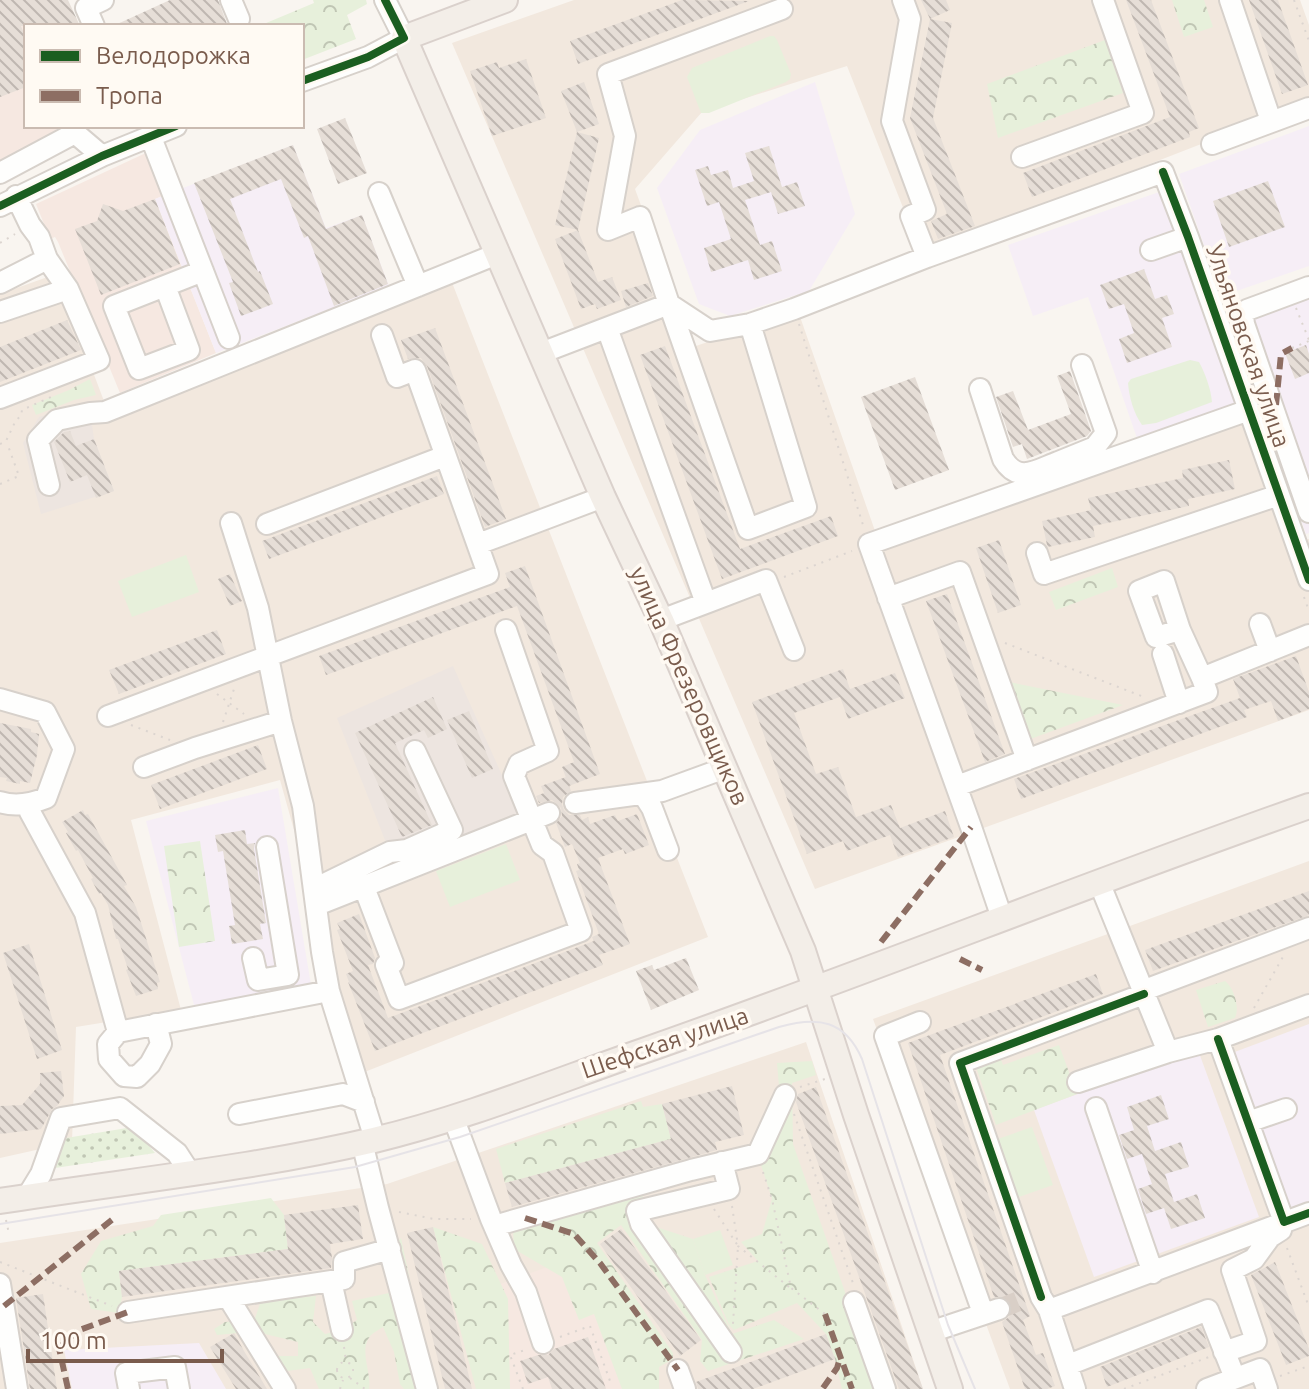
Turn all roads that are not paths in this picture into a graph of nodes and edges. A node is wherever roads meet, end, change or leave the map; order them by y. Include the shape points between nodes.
1 (103, 0) edge
2 (385, 0) edge
3 (505, 0) edge
4 (903, 0) edge
5 (1103, 0) edge
6 (1230, 0) edge
7 (782, 9) dead end
8 (93, 24) edge
9 (404, 38) junction
10 (304, 80) edge
11 (1309, 108) edge
12 (1271, 121) junction
13 (170, 128) edge
14 (150, 135) junction
15 (1212, 144) dead end
16 (102, 156) junction
17 (1022, 157) dead end
18 (0, 173) edge
19 (379, 193) dead end
20 (8, 201) edge
21 (1188, 237) junction
22 (1151, 250) dead end
23 (497, 254) junction
24 (927, 257) junction
25 (47, 259) junction
26 (203, 271) junction
27 (0, 283) edge
28 (165, 286) dead end
29 (418, 286) junction
30 (68, 289) junction
31 (1300, 291) edge
32 (669, 304) junction
33 (0, 312) edge
34 (750, 324) junction
35 (607, 328) junction
36 (382, 335) dead end
37 (229, 338) dead end
38 (541, 353) junction
39 (1082, 365) dead end
40 (980, 389) dead end
41 (0, 398) edge
42 (1280, 403) junction
43 (1250, 412) junction
44 (445, 456) junction
45 (1060, 469) junction
46 (49, 485) dead end
47 (1279, 495) junction
48 (603, 497) junction
49 (1309, 512) edge
50 (231, 523) dead end
51 (267, 524) dead end
52 (478, 544) junction
53 (1304, 548) edge
54 (1037, 553) dead end
55 (1309, 580) edge
56 (888, 598) junction
57 (706, 603) junction
58 (661, 620) junction
59 (1260, 624) dead end
60 (506, 630) dead end
61 (1180, 630) dead end
62 (1309, 635) edge
63 (794, 650) dead end
64 (1270, 651) junction
65 (1163, 654) dead end
66 (268, 656) junction
67 (1202, 678) junction
68 (0, 699) edge
69 (1173, 705) junction
70 (108, 716) road end
71 (271, 724) junction
72 (415, 751) dead end
73 (1027, 760) junction
74 (144, 767) dead end
75 (725, 768) junction
76 (957, 786) junction
77 (643, 794) junction
78 (0, 802) edge
79 (575, 803) dead end
80 (29, 805) junction
81 (1309, 806) edge
82 (540, 816) junction
83 (267, 847) dead end
84 (668, 850) dead end
85 (1099, 882) junction
86 (365, 886) junction
87 (316, 897) junction
88 (1002, 918) junction
89 (1303, 930) edge
90 (322, 952) junction
91 (253, 958) dead end
92 (285, 959) junction
93 (815, 989) junction
94 (329, 991) junction
95 (1143, 992) junction
96 (1309, 1005) edge
97 (920, 1022) dead end
98 (156, 1024) junction
99 (118, 1032) junction
100 (1218, 1039) junction
101 (1168, 1052) junction
102 (1078, 1082) dead end
103 (792, 1096) road end
104 (364, 1102) junction
105 (1096, 1108) dead end
106 (1286, 1109) dead end
107 (239, 1114) dead end
108 (453, 1117) junction
109 (1248, 1122) junction
110 (369, 1141) junction
111 (722, 1162) junction
112 (190, 1173) junction
113 (27, 1197) junction
114 (0, 1201) edge
115 (1309, 1213) edge
116 (492, 1223) junction
117 (1282, 1227) junction
118 (390, 1249) junction
119 (1153, 1273) junction
120 (331, 1281) junction
121 (0, 1284) edge
122 (854, 1293) road end
123 (228, 1297) junction
124 (1038, 1302) junction
125 (128, 1312) road end
126 (342, 1330) dead end
127 (930, 1332) junction
128 (543, 1343) road end
129 (731, 1352) dead end
130 (6, 1354) edge
131 (1216, 1354) junction
132 (1068, 1365) junction
133 (1235, 1378) junction
134 (1266, 1385) edge
135 (883, 1388) edge
136 (17, 1389) edge
137 (129, 1389) edge
138 (179, 1389) edge
139 (285, 1389) edge
140 (427, 1389) edge
141 (950, 1389) edge
142 (1075, 1389) edge
143 (1207, 1389) edge

1 - 8 street via 86,8
2 - 9 street, улица Фрезеровщиков
3 - 9 main road
4 - 24 street via 910,19 892,121 925,210 911,216
5 - 17 street via 1143,113
6 - 12 street
7 - 32 street via 608,74 625,136 608,230 640,217
9 - 10 street
9 - 23 main road, улица Фрезеровщиков
11 - 12 street
12 - 15 street
13 - 14 street
14 - 16 street
14 - 26 street
16 - 18 street via 75,133
16 - 20 street
19 - 29 street
20 - 25 street via 39,237
21 - 22 street
21 - 24 street, Ульяновская улица via 1163,172
21 - 43 street, Ульяновская улица
23 - 29 street
23 - 38 main road, улица Фрезеровщиков
24 - 34 street
25 - 27 street
25 - 30 street
26 - 28 street
26 - 37 street
29 - 46 street via 105,412 57,420 38,440
30 - 33 street
30 - 41 street via 99,360
31 - 42 street via 1243,316
32 - 34 street via 710,331
32 - 34 street via 748,529 806,507
32 - 35 street
35 - 38 street
35 - 57 street
36 - 44 street via 397,377 415,370
38 - 48 main road, улица Фрезеровщиков
39 - 45 street via 1106,433 1095,447
40 - 45 street via 1008,467 1026,474
42 - 43 street
42 - 49 street
43 - 45 street
43 - 47 street, Ульяновская улица
44 - 51 street
44 - 52 street
45 - 56 street via 869,544
47 - 53 street, Ульяновская улица
47 - 54 street via 1044,574
48 - 52 street
48 - 58 main road, улица Фрезеровщиков
50 - 66 street
52 - 66 street via 488,574
53 - 55 street, Ульяновская улица
56 - 73 street via 960,572
56 - 76 street
57 - 58 street
57 - 63 street via 766,580
58 - 75 main road, улица Фрезеровщиков
59 - 64 street
60 - 82 street via 548,751 519,764 514,776
61 - 67 street
62 - 64 street
64 - 67 street
65 - 69 street via 1163,680
66 - 70 street
66 - 71 street
67 - 69 street via 1207,692
68 - 80 street via 45,712 64,749 46,798
69 - 73 street
71 - 74 street
71 - 87 street via 303,806
72 - 87 street via 452,830 390,852
73 - 76 street
75 - 77 street
75 - 93 main road, улица Фрезеровщиков
76 - 88 street
77 - 79 street
77 - 84 street
78 - 80 street
80 - 99 street via 85,913
81 - 85 main road, Шефская улица
82 - 86 street
82 - 86 street via 542,845 553,853 581,931 399,999 386,965 393,963
83 - 92 street
85 - 88 main road, Шефская улица
85 - 95 street
86 - 87 street
87 - 90 street
88 - 93 main road, Шефская улица
89 - 95 street
90 - 92 street
90 - 94 street
91 - 92 street via 258,980 288,975
93 - 108 main road, Шефская улица
93 - 127 main road, улица Фрезеровщиков
94 - 98 street
94 - 104 street
95 - 101 street
95 - 124 street via 960,1063
96 - 100 street
97 - 127 street via 885,1036 991,1311
98 - 99 street
98 - 99 street via 161,1044 137,1077 124,1076 109,1059 108,1044
100 - 101 street
100 - 109 street
101 - 102 street
103 - 111 street via 758,1154
104 - 107 street via 343,1094
104 - 110 street
105 - 119 street
106 - 109 street
108 - 110 main road, Шефская улица
108 - 116 street
109 - 117 street
110 - 112 main road, Шефская улица
110 - 118 street
111 - 116 street
111 - 129 street via 729,1189 637,1211
112 - 113 main road, Шефская улица
112 - 113 street via 177,1153 120,1108 61,1118
113 - 114 main road, Шефская улица
115 - 117 street
116 - 128 street via 526,1292
117 - 119 street
117 - 131 street via 1254,1259 1232,1270 1256,1341
118 - 120 street via 344,1262 344,1279
118 - 140 street
119 - 124 street
120 - 123 street
120 - 126 street
121 - 130 street
122 - 135 street
123 - 125 street
123 - 139 street
124 - 132 street
127 - 141 main road, улица Фрезеровщиков
130 - 136 street
131 - 132 street via 1208,1310
131 - 133 street
132 - 142 street
133 - 134 street via 1260,1369
133 - 143 street
137 - 138 street via 126,1373 175,1367

